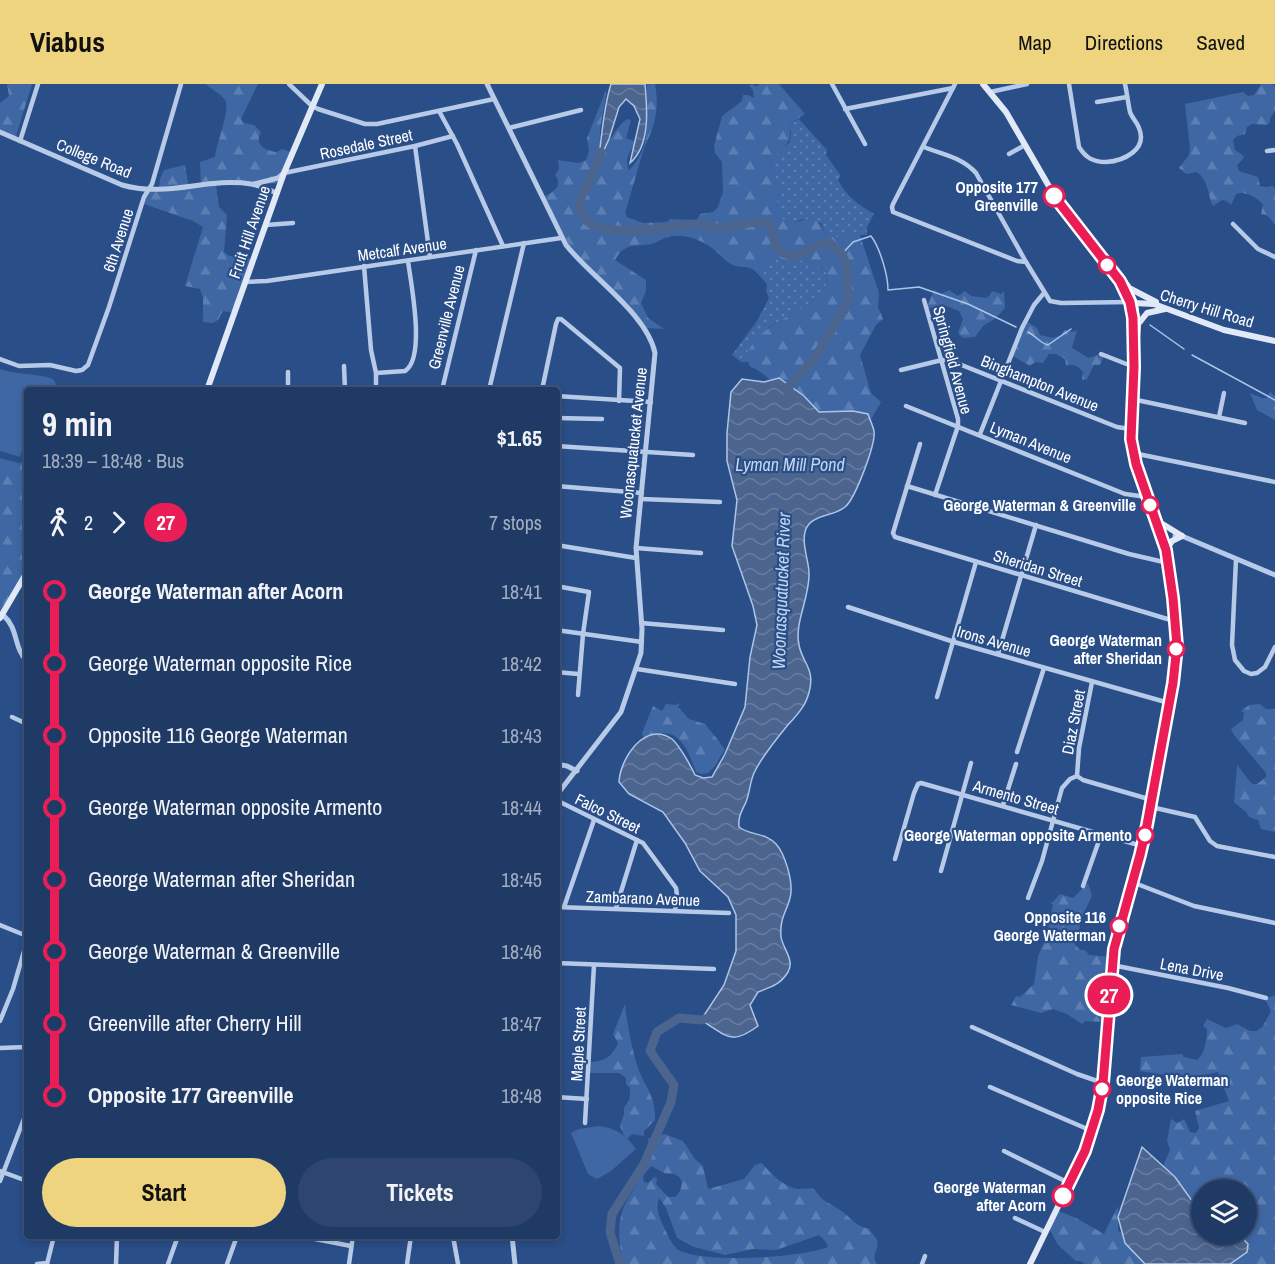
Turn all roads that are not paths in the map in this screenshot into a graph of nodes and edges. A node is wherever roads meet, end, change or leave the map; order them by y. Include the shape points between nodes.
1 (38, 84) edge
2 (182, 84) edge
3 (289, 84) edge
4 (322, 84) edge
5 (487, 84) edge
6 (832, 84) edge
7 (983, 84) edge
8 (1027, 84) edge
9 (1069, 84) edge
10 (1125, 84) edge
11 (954, 86) edge
12 (990, 92) junction
13 (1127, 97) junction
14 (494, 99) junction
15 (1097, 102) dead end
16 (312, 106) junction
17 (845, 109) junction
18 (581, 110) dead end
19 (439, 111) junction
20 (509, 128) junction
21 (0, 132) edge
22 (453, 136) junction
23 (20, 141) junction
24 (865, 144) dead end
25 (1025, 145) junction
26 (415, 146) junction
27 (924, 147) junction
28 (1275, 150) edge
29 (1267, 151) dead end
30 (1009, 154) dead end
31 (284, 173) junction
32 (254, 184) junction
33 (148, 191) junction
34 (277, 193) junction
35 (293, 223) dead end
36 (1233, 224) dead end
37 (266, 225) junction
38 (561, 238) junction
39 (1089, 241) junction
40 (524, 243) junction
41 (503, 246) junction
42 (476, 250) junction
43 (430, 257) junction
44 (1275, 257) edge
45 (408, 261) junction
46 (1026, 262) junction
47 (364, 266) junction
48 (245, 282) junction
49 (1128, 286) junction
50 (1044, 293) junction
51 (924, 300) dead end
52 (1133, 303) junction
53 (1165, 309) junction
54 (1183, 316) junction
55 (1138, 326) junction
56 (1275, 341) edge
57 (1101, 354) dead end
58 (0, 359) edge
59 (942, 360) junction
60 (344, 366) dead end
61 (1134, 367) junction
62 (901, 370) dead end
63 (288, 372) dead end
64 (376, 373) junction
65 (1002, 380) junction
66 (208, 387) edge
67 (288, 387) edge
68 (345, 387) edge
69 (376, 387) edge
70 (443, 387) edge
71 (490, 387) edge
72 (543, 387) edge
73 (1224, 393) dead end
74 (560, 396) edge
75 (1132, 399) junction
76 (619, 400) junction
77 (651, 402) junction
78 (906, 406) dead end
79 (560, 417) edge
80 (1219, 417) junction
81 (602, 419) dead end
82 (1245, 423) dead end
83 (958, 426) junction
84 (1130, 429) junction
85 (980, 434) junction
86 (920, 444) dead end
87 (560, 446) edge
88 (646, 451) junction
89 (1133, 453) junction
90 (693, 454) dead end
91 (1275, 482) edge
92 (560, 486) edge
93 (907, 486) junction
94 (935, 495) junction
95 (642, 496) junction
96 (1147, 497) junction
97 (720, 502) dead end
98 (1156, 520) junction
99 (1036, 525) junction
100 (1179, 536) junction
101 (1162, 538) junction
102 (560, 546) edge
103 (636, 548) junction
104 (1166, 550) junction
105 (701, 553) dead end
106 (636, 558) junction
107 (1236, 559) junction
108 (976, 562) junction
109 (1168, 563) junction
110 (1275, 575) edge
111 (1020, 576) junction
112 (24, 577) edge
113 (560, 587) edge
114 (848, 607) dead end
115 (1, 617) edge
116 (1174, 621) junction
117 (641, 623) junction
118 (723, 630) dead end
119 (560, 631) edge
120 (583, 634) junction
121 (642, 642) junction
122 (954, 642) junction
123 (1275, 647) edge
124 (998, 654) junction
125 (24, 657) edge
126 (1044, 668) junction
127 (637, 669) junction
128 (560, 672) edge
129 (578, 674) junction
130 (1092, 682) junction
131 (735, 684) dead end
132 (578, 695) dead end
133 (937, 697) dead end
134 (1169, 703) junction
135 (12, 717) dead end
136 (24, 723) edge
137 (1017, 752) dead end
138 (971, 763) dead end
139 (1016, 764) dead end
140 (560, 765) edge
141 (577, 771) junction
142 (1077, 776) junction
143 (560, 793) edge
144 (963, 794) junction
145 (560, 800) edge
146 (1151, 803) junction
147 (1003, 805) junction
148 (594, 820) junction
149 (1053, 820) junction
150 (1101, 835) junction
151 (638, 840) junction
152 (1142, 846) junction
153 (1275, 857) edge
154 (895, 859) dead end
155 (941, 871) dead end
156 (1132, 882) junction
157 (1083, 886) dead end
158 (1028, 898) dead end
159 (560, 907) edge
160 (564, 907) junction
161 (616, 908) junction
162 (675, 911) junction
163 (729, 913) dead end
164 (1275, 923) edge
165 (0, 925) edge
166 (24, 935) edge
167 (24, 951) edge
168 (560, 963) edge
169 (594, 965) junction
170 (1112, 965) junction
171 (714, 969) dead end
172 (1266, 998) dead end
173 (0, 1021) edge
174 (972, 1027) dead end
175 (24, 1047) edge
176 (0, 1048) edge
177 (1103, 1083) junction
178 (990, 1087) dead end
179 (560, 1097) edge
180 (587, 1099) junction
181 (24, 1118) edge
182 (585, 1123) dead end
183 (1092, 1131) junction
184 (1004, 1150) dead end
185 (2, 1172) edge
186 (24, 1180) edge
187 (0, 1181) edge
188 (1069, 1184) junction
189 (1015, 1218) dead end
190 (1045, 1232) junction
191 (53, 1239) edge
192 (117, 1239) edge
193 (177, 1239) edge
194 (236, 1239) edge
195 (315, 1239) edge
196 (352, 1239) edge
197 (411, 1239) edge
198 (454, 1239) edge
199 (512, 1239) edge
200 (351, 1246) junction
201 (926, 1256) dead end
202 (47, 1263) edge
203 (37, 1264) edge
204 (116, 1264) edge
205 (168, 1264) edge
206 (227, 1264) edge
207 (349, 1264) edge
208 (407, 1264) edge
209 (458, 1264) edge
210 (515, 1264) edge
211 (922, 1264) edge
212 (1029, 1264) edge

1 - 23 street
2 - 33 street, 6th Avenue
3 - 16 street
4 - 16 main road, Fruit Hill Avenue
5 - 14 street, Woonasquatucket Avenue
6 - 17 street
7 - 12 main road
8 - 12 street
9 - 13 street via 1078,144 1085,156 1097,162 1120,160 1138,146 1140,131
10 - 13 street
11 - 17 street
11 - 27 street
12 - 25 main road
13 - 15 street
14 - 19 street
14 - 20 street, Woonasquatucket Avenue
16 - 19 street via 365,124
16 - 31 main road, Fruit Hill Avenue
17 - 24 street
18 - 20 street
19 - 22 street
20 - 38 street, Woonasquatucket Avenue
21 - 23 street, College Road
22 - 26 street, Rosedale Street
22 - 41 street
23 - 33 street, College Road via 122,185
25 - 30 street
25 - 39 main road via 1054,195
26 - 31 street, Rosedale Street
26 - 43 street
27 - 46 street via 969,165
27 - 46 street via 892,210
28 - 29 street
31 - 32 street, College Road
31 - 34 main road, Fruit Hill Avenue
32 - 33 street, College Road
32 - 34 street, College Road
33 - 58 street, 6th Avenue via 93,355 85,368 76,371 50,365 24,366
34 - 37 main road, Fruit Hill Avenue
35 - 37 street
36 - 44 street via 1258,249
37 - 48 main road, Fruit Hill Avenue
38 - 40 street, Metcalf Avenue
38 - 77 street, Woonasquatucket Avenue via 642,324 650,338 656,360
39 - 49 main road
39 - 52 main road
40 - 41 street, Metcalf Avenue
40 - 71 street
41 - 42 street, Metcalf Avenue
42 - 43 street, Metcalf Avenue
42 - 70 street, Greenville Avenue
43 - 45 street, Metcalf Avenue
45 - 47 street, Metcalf Avenue
45 - 64 street via 416,356 411,368 405,371
46 - 50 street
47 - 48 street, Metcalf Avenue
47 - 64 street
48 - 66 main road, Fruit Hill Avenue
49 - 52 main road
49 - 54 main road
50 - 52 street via 1055,302
50 - 65 street via 1022,328
51 - 59 street, Springfield Avenue
52 - 53 main road, Cherry Hill Road
52 - 55 main road
52 - 61 main road
53 - 54 main road, Cherry Hill Road
53 - 55 main road via 1147,312
54 - 56 main road, Cherry Hill Road
55 - 61 main road
57 - 61 street
59 - 62 street
59 - 65 street, Binghampton Avenue
59 - 83 street, Springfield Avenue
60 - 68 street
61 - 75 main road
63 - 67 street
64 - 69 street
65 - 84 street, Binghampton Avenue
65 - 85 street
72 - 76 street via 556,324 561,319 620,368
73 - 80 street
74 - 76 street
75 - 80 street
75 - 84 main road
76 - 77 street
77 - 88 street, Woonasquatucket Avenue
78 - 83 street, Lyman Avenue
79 - 81 street
80 - 82 street
83 - 85 street, Lyman Avenue
83 - 94 street, Springfield Avenue
84 - 89 main road
85 - 96 street, Lyman Avenue via 1125,494
86 - 93 street
87 - 88 street
88 - 90 street
88 - 95 street, Woonasquatucket Avenue
89 - 91 street
89 - 96 main road
92 - 95 street
93 - 94 street
93 - 108 street, Sheridan Street via 895,537
94 - 99 street
95 - 97 street
95 - 103 street, Woonasquatucket Avenue
96 - 98 main road
98 - 100 main road
98 - 101 main road
99 - 109 street
99 - 111 street
100 - 101 main road
100 - 104 main road
100 - 107 street
101 - 104 main road
102 - 106 street
103 - 105 street
103 - 106 street, Woonasquatucket Avenue
104 - 109 main road
106 - 117 street, Woonasquatucket Avenue
107 - 110 street
107 - 123 street via 1232,645 1235,660 1244,671 1257,673 1268,663
108 - 111 street, Sheridan Street
108 - 122 street
109 - 116 main road
111 - 116 street, Sheridan Street
111 - 124 street
112 - 115 main road
113 - 120 street via 589,592
114 - 122 street, Irons Avenue
115 - 125 street via 11,622
116 - 134 main road via 1176,662
117 - 118 street
117 - 121 street, Woonasquatucket Avenue
119 - 120 street
120 - 121 street
120 - 129 street
121 - 127 street, Woonasquatucket Avenue
122 - 124 street, Irons Avenue
122 - 133 street
124 - 126 street, Irons Avenue
126 - 130 street, Irons Avenue
126 - 137 street
127 - 131 street
127 - 141 street, Woonasquatucket Avenue via 621,712
128 - 129 street
129 - 132 street
130 - 134 street, Irons Avenue
130 - 142 street, Diaz Street
134 - 146 main road
135 - 136 street
138 - 144 street
139 - 147 street
140 - 141 street
141 - 143 street, Woonasquatucket Avenue
142 - 146 street
142 - 149 street, Diaz Street via 1064,784
144 - 147 street, Armento Street
144 - 154 street, Armento Street via 918,784
144 - 155 street
145 - 148 street, Falco Street
146 - 152 main road
146 - 153 street via 1195,817 1212,844
147 - 149 street, Armento Street
148 - 151 street, Falco Street
148 - 160 street
149 - 150 street, Armento Street
149 - 158 street, Diaz Street
150 - 152 street, Armento Street
150 - 157 street
151 - 161 street
151 - 162 street, Falco Street via 676,888
152 - 156 main road
156 - 164 street via 1194,906
156 - 170 main road
159 - 160 street, Zambarano Avenue
160 - 161 street, Zambarano Avenue
161 - 162 street, Zambarano Avenue
162 - 163 street, Zambarano Avenue
165 - 166 street
167 - 173 street
168 - 169 street
169 - 171 street
169 - 180 street, Maple Street
170 - 172 street, Lena Drive
170 - 177 main road
174 - 177 street
175 - 176 street
177 - 183 main road
178 - 183 street
179 - 180 street
180 - 182 street, Maple Street
181 - 185 street
183 - 188 main road
184 - 188 street
185 - 186 street
185 - 187 street
188 - 190 main road
189 - 190 street
190 - 212 main road
191 - 202 street
192 - 204 street
193 - 205 street
194 - 206 street
195 - 200 street
196 - 200 street
197 - 208 street
198 - 209 street
199 - 210 street
200 - 207 street
201 - 211 street
202 - 203 street

